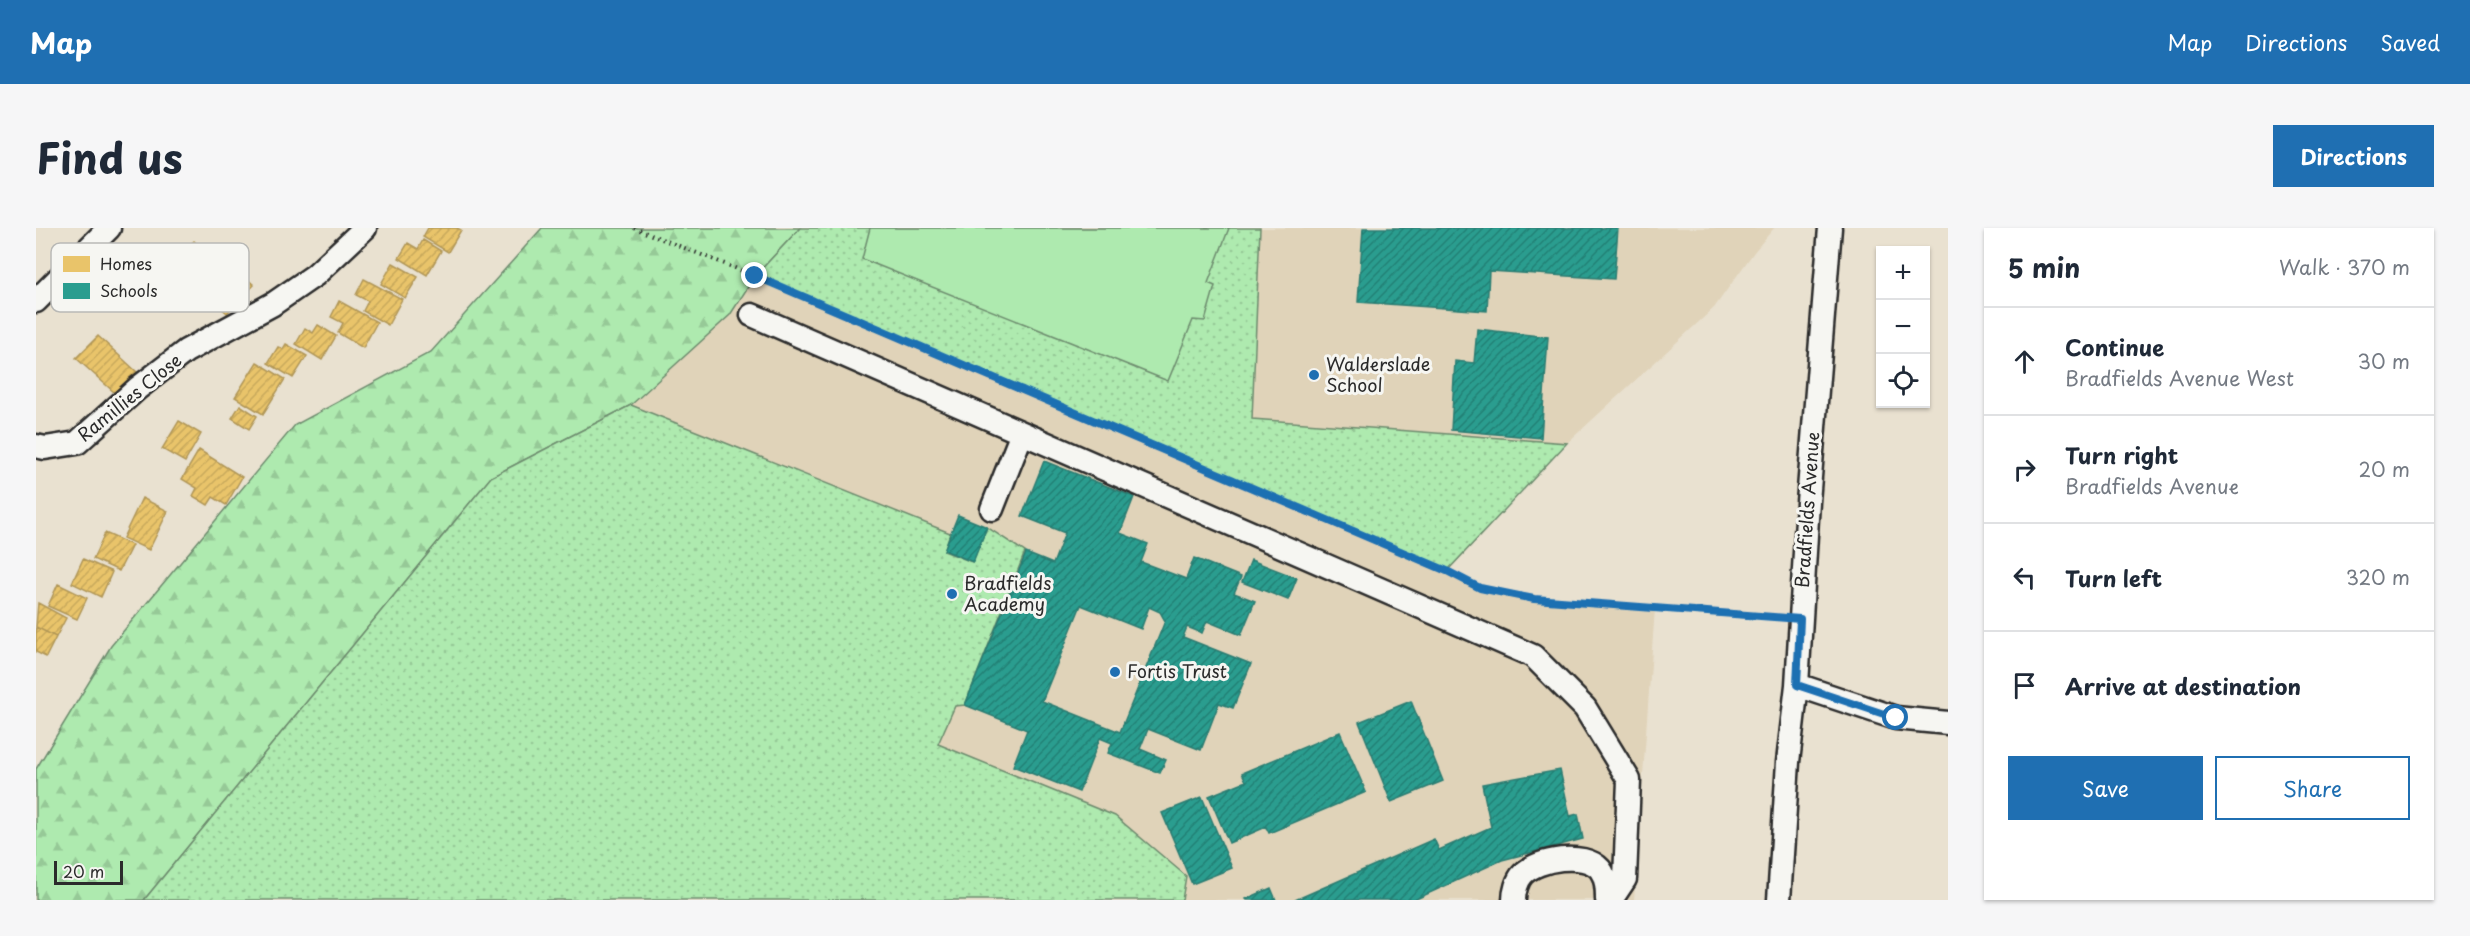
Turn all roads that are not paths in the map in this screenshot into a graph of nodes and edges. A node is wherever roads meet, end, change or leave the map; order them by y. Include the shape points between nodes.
1 (110, 228) edge
2 (365, 228) edge
3 (1830, 228) edge
4 (92, 243) edge
5 (752, 315) dead end
6 (1022, 433) junction
7 (36, 446) edge
8 (992, 508) dead end
9 (1797, 685) junction
10 (1948, 723) edge
11 (1514, 900) edge
12 (1609, 900) edge
13 (1779, 900) edge

1 - 4 street
2 - 7 street, Ramillies Close via 315,275 273,304 186,351 77,443
3 - 9 street, Bradfields Avenue
5 - 6 street
6 - 8 street
6 - 12 street via 1533,656 1585,708 1629,780 1625,879
9 - 10 street via 1896,718
9 - 13 street, Bradfields Avenue
11 - 12 street via 1521,876 1531,868 1554,860 1581,858 1599,868

